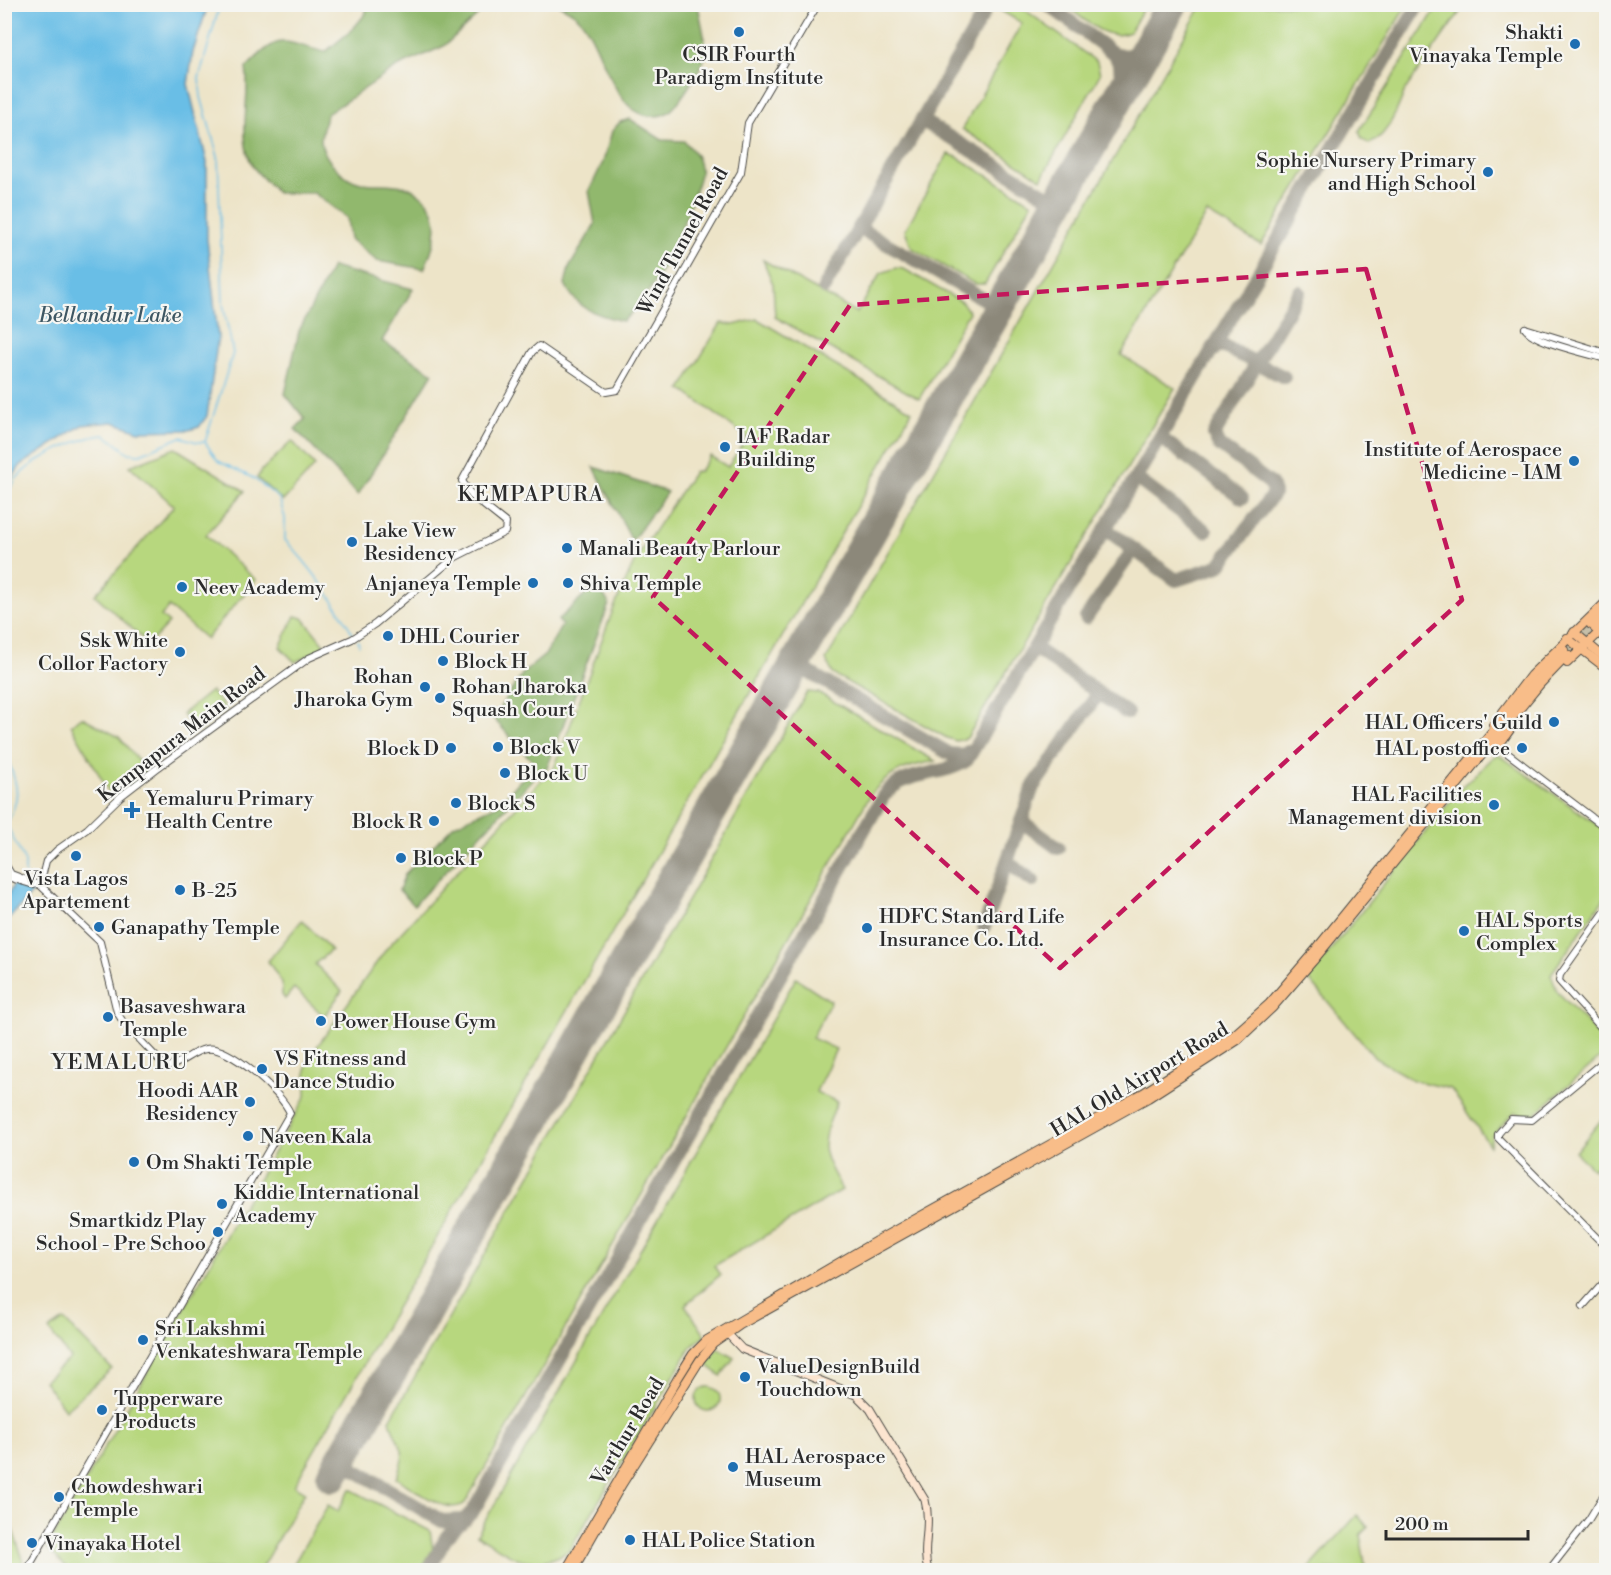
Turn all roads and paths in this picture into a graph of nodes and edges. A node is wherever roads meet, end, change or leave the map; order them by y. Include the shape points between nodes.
1 (818, 4) edge
2 (1606, 353) edge
3 (1606, 359) edge
4 (508, 526) joint
5 (1606, 602) edge
6 (1606, 610) edge
7 (1606, 618) edge
8 (1606, 626) edge
9 (1574, 632) junction
10 (1567, 638) junction
11 (1584, 647) junction
12 (1566, 652) tunnel mouth
13 (1606, 659) edge
14 (1606, 668) edge
15 (1498, 746) junction
16 (1485, 747) junction
17 (1606, 828) edge
18 (4, 862) edge
19 (7, 874) edge
20 (38, 885) junction
21 (1606, 910) edge
22 (1606, 1034) edge
23 (1606, 1059) edge
24 (1140, 1098) junction
25 (1606, 1247) edge
26 (1606, 1280) edge
27 (1583, 1306) dead end
28 (733, 1323) joint
29 (725, 1332) junction
30 (1606, 1491) edge
31 (27, 1570) edge
32 (566, 1570) edge
33 (573, 1570) edge
34 (928, 1570) edge
35 (1549, 1570) edge

1 - 4 street, Wind Tunnel Road via 748,123 741,172 616,390 612,393 539,346 532,352 462,481 472,496
2 - 3 street via 1525,328 1538,338
4 - 20 street, Kempapura Main Road via 505,532 454,558 375,624 309,658 156,769 87,829 57,849 46,861
5 - 9 main road
6 - 7 main road via 1593,627
8 - 11 main road
9 - 10 main road
9 - 11 main road
10 - 11 main road
10 - 16 main road via 1500,712 1484,738
11 - 13 main road
11 - 14 main road
11 - 15 main road via 1541,690
12 - 16 main road
15 - 16 main road
15 - 17 street
16 - 24 main road, HAL Old Airport Road via 1373,891 1273,1007 1238,1040
18 - 19 street
19 - 20 street
20 - 31 street via 100,942 117,1012 162,1063 174,1066 213,1049 250,1069 278,1092 290,1113
21 - 22 street via 1559,981
23 - 25 street via 1532,1120 1511,1119 1498,1134
24 - 28 main road, HAL Old Airport Road
24 - 29 main road, HAL Old Airport Road
26 - 27 street
28 - 29 main road, Varthur Road
29 - 32 main road, Varthur Road via 707,1340 693,1354
29 - 33 main road, Varthur Road via 685,1382
29 - 34 main road via 742,1349 856,1395 870,1409 925,1500
30 - 35 street

